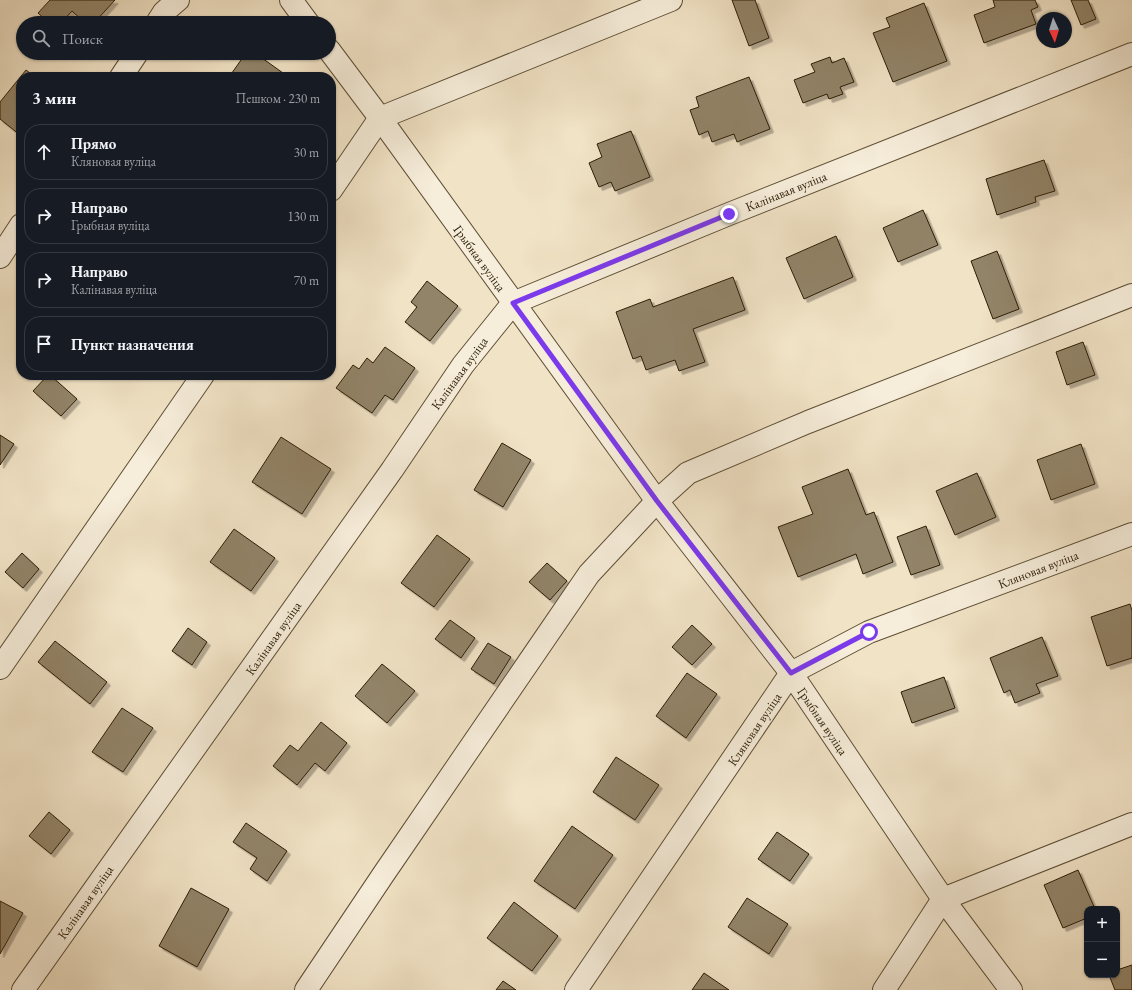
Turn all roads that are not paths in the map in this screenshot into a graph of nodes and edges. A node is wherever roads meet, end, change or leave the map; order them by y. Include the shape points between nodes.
1 (178, 0) edge
2 (291, 0) edge
3 (671, 0) edge
4 (161, 16) edge
5 (303, 16) edge
6 (1132, 54) edge
7 (336, 59) edge
8 (132, 60) edge
9 (124, 72) edge
10 (380, 118) junction
11 (336, 183) edge
12 (16, 233) edge
13 (0, 257) edge
14 (1132, 296) edge
15 (513, 303) junction
16 (200, 380) edge
17 (657, 501) junction
18 (1132, 534) edge
19 (0, 668) edge
20 (791, 673) junction
21 (1132, 824) edge
22 (943, 899) junction
23 (23, 990) edge
24 (306, 990) edge
25 (576, 990) edge
26 (884, 990) edge
27 (1011, 990) edge

1 - 4 street
2 - 5 street
3 - 10 street
6 - 15 street, Калінавая вуліца
7 - 10 street, Грыбная вуліца
8 - 9 street
10 - 11 street
10 - 15 street, Грыбная вуліца
12 - 13 street
14 - 17 street via 808,422 688,473
15 - 17 street, Грыбная вуліца
15 - 23 street, Калінавая вуліца via 463,365 392,470
16 - 19 street
17 - 20 street, Грыбная вуліца
17 - 24 street via 589,574
18 - 20 street, Кляновая вуліца via 869,632
20 - 22 street, Грыбная вуліца
20 - 25 street, Кляновая вуліца
21 - 22 street
22 - 26 street
22 - 27 street, Грыбная вуліца

